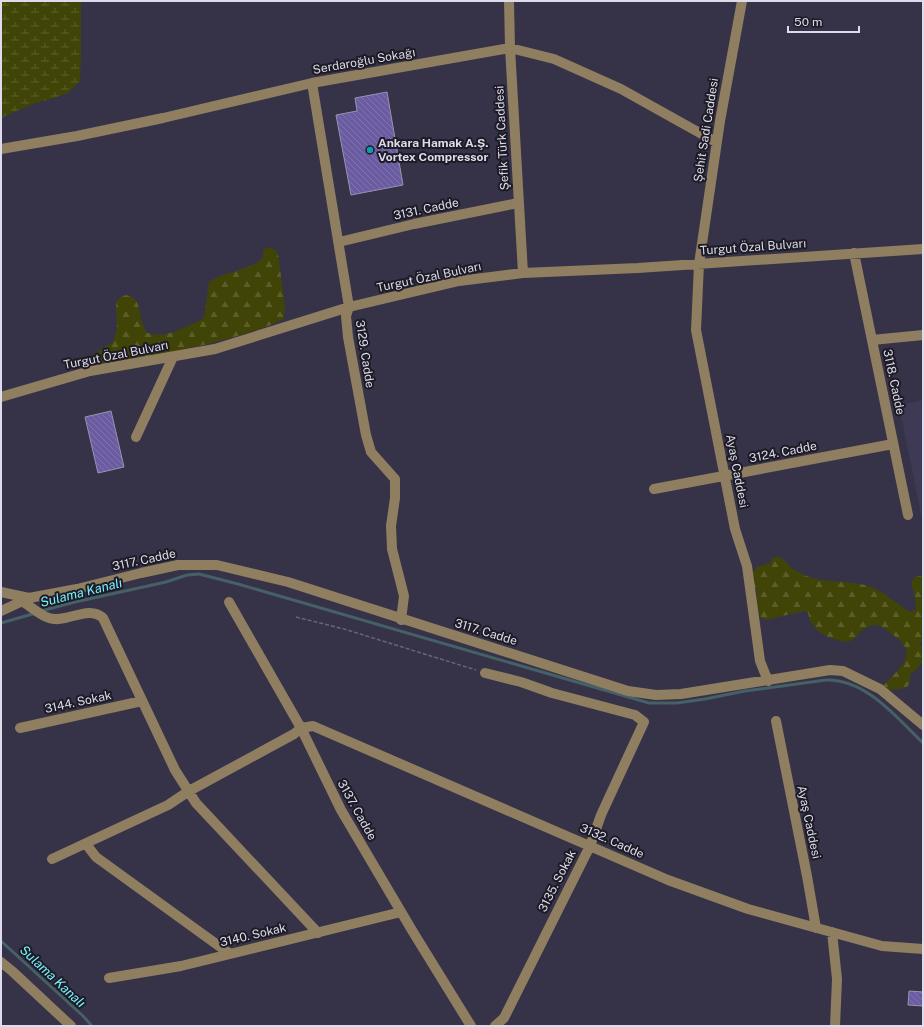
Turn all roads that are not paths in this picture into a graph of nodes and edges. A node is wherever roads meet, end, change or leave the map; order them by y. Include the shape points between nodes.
1 (509, 1) edge
2 (742, 1) edge
3 (510, 48) junction
4 (312, 83) junction
5 (716, 142) junction
6 (1, 149) edge
7 (518, 203) junction
8 (339, 242) junction
9 (923, 249) edge
10 (854, 253) junction
11 (699, 264) junction
12 (523, 273) junction
13 (349, 307) junction
14 (923, 335) edge
15 (872, 340) junction
16 (173, 357) junction
17 (1, 397) edge
18 (136, 437) dead end
19 (893, 444) junction
20 (725, 476) junction
21 (654, 489) dead end
22 (908, 515) dead end
23 (1, 592) edge
24 (26, 600) junction
25 (229, 602) dead end
26 (1, 611) edge
27 (401, 620) junction
28 (485, 673) road end
29 (768, 681) junction
30 (142, 701) junction
31 (776, 721) dead end
32 (923, 725) edge
33 (20, 728) dead end
34 (301, 728) junction
35 (189, 791) junction
36 (86, 844) junction
37 (590, 846) junction
38 (52, 859) dead end
39 (401, 912) junction
40 (816, 928) junction
41 (832, 932) junction
42 (318, 933) junction
43 (923, 949) edge
44 (230, 954) junction
45 (1, 962) edge
46 (109, 978) dead end
47 (71, 1026) edge
48 (471, 1026) edge
49 (495, 1026) edge
50 (835, 1026) edge

1 - 3 street, Şefik Türk Caddesi
2 - 5 street, Şehit Sadi Caddesi
3 - 4 street, Serdaroğlu Sokağı
3 - 5 street, Serdaroğlu Sokağı via 554,59 621,89
3 - 7 street, Şefik Türk Caddesi
4 - 6 street, Serdaroğlu Sokağı via 163,118
4 - 8 street, 3129. Cadde
5 - 11 street, Şehit Sadi Caddesi
7 - 8 street, 3131. Cadde
7 - 12 street, Şefik Türk Caddesi
8 - 13 street, 3129. Cadde
9 - 10 street, Turgut Özal Bulvarı
10 - 11 street, Turgut Özal Bulvarı
10 - 15 street, 3118. Cadde
11 - 12 street, Turgut Özal Bulvarı
11 - 20 street, Ayaş Caddesi via 696,330
12 - 13 street, Turgut Özal Bulvarı via 459,281
13 - 16 street, Turgut Özal Bulvarı via 215,349
13 - 27 street, 3129. Cadde via 346,316 348,337 366,435 371,452 395,479 391,526 392,549 404,596
14 - 15 street
15 - 19 street, 3118. Cadde
16 - 17 street, Turgut Özal Bulvarı via 90,370
16 - 18 street
19 - 20 street, 3124. Cadde
19 - 22 street, 3118. Cadde
20 - 21 street, 3124. Cadde
20 - 29 street, Ayaş Caddesi via 735,528 747,566 760,661
23 - 24 street
24 - 26 street
24 - 27 street, 3117. Cadde via 178,565 217,565 288,582
24 - 30 street via 48,618 88,613 98,614 103,618
25 - 34 street, 3137. Cadde
27 - 29 street, 3117. Cadde via 628,691 669,695
28 - 37 street, 3135. Sokak via 635,715 644,722 601,814
29 - 32 street, 3117. Cadde via 843,670 880,689
30 - 33 street, 3144. Sokak
30 - 35 street via 175,770
31 - 40 street, Ayaş Caddesi
34 - 35 street
34 - 37 street, 3132. Cadde via 313,726
34 - 39 street, 3137. Cadde via 341,810
35 - 36 street via 168,805
35 - 42 street via 196,803
36 - 38 street
36 - 44 street via 96,857
37 - 40 street, 3132. Cadde via 668,880 748,909
37 - 49 street, 3135. Sokak via 504,1018
39 - 42 street, 3140. Sokak
39 - 48 street, 3137. Cadde
40 - 41 street, 3132. Cadde
41 - 43 street, 3132. Cadde via 882,946
41 - 50 street via 837,979
42 - 44 street, 3140. Sokak
44 - 46 street, 3140. Sokak via 181,966
45 - 47 street

